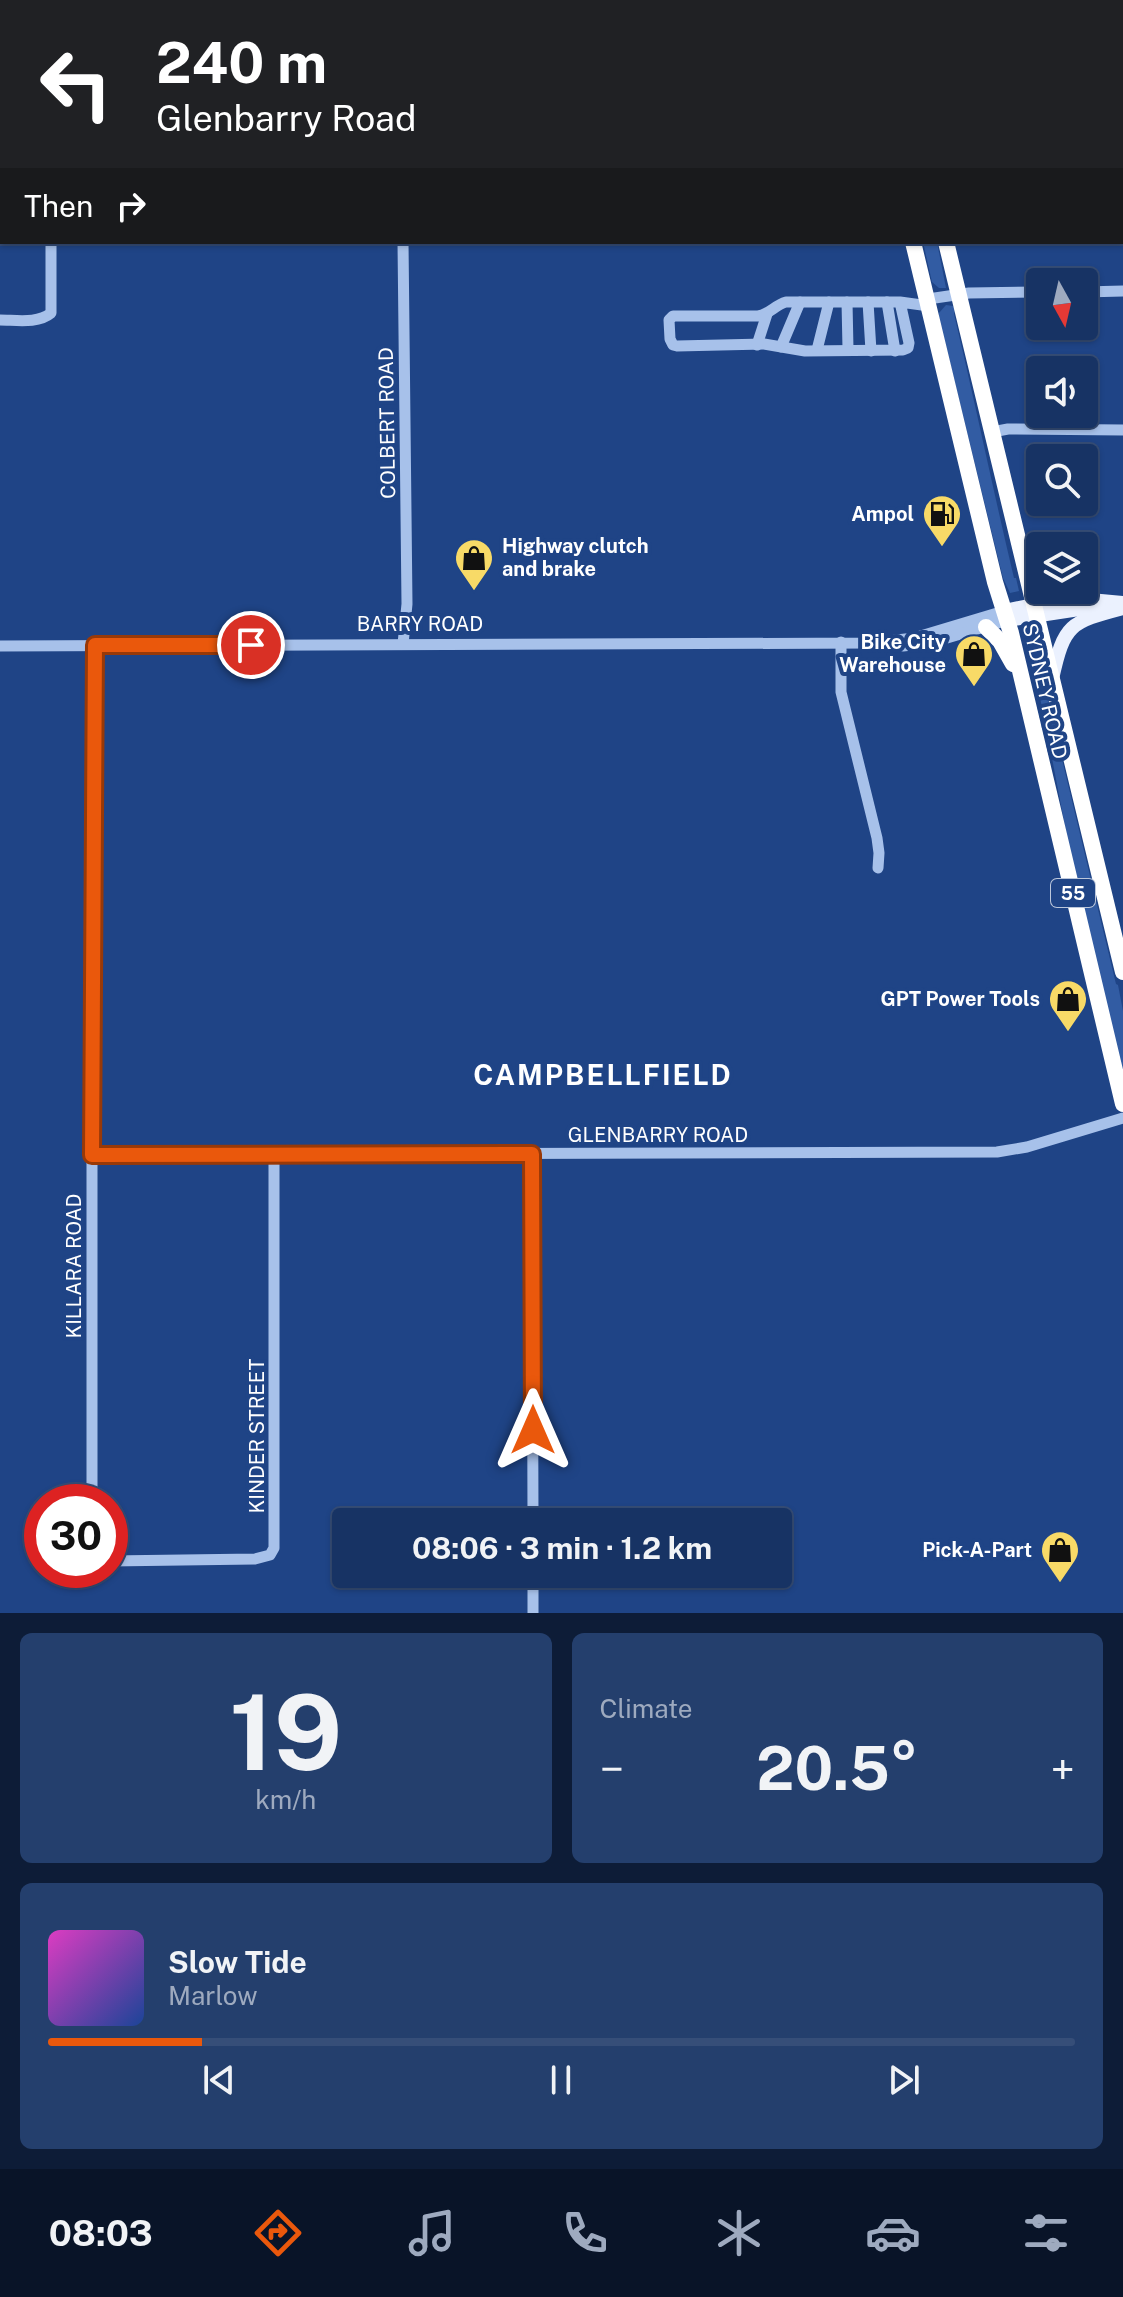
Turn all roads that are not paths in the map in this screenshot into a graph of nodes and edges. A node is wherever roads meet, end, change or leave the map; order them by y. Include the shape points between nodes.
1 (51, 244) edge
2 (403, 244) edge
3 (914, 244) edge
4 (947, 244) edge
5 (1123, 291) edge
6 (1026, 292) edge
7 (1098, 292) edge
8 (959, 293) junction
9 (800, 302) junction
10 (829, 302) junction
11 (847, 302) junction
12 (868, 302) junction
13 (887, 302) junction
14 (900, 302) junction
15 (929, 302) junction
16 (767, 314) junction
17 (0, 320) edge
18 (757, 345) junction
19 (781, 347) junction
20 (848, 349) junction
21 (817, 350) junction
22 (871, 351) junction
23 (895, 351) junction
24 (1123, 430) edge
25 (992, 432) junction
26 (1024, 567) joint
27 (1098, 601) edge
28 (1055, 604) edge
29 (1120, 605) edge
30 (1035, 610) junction
31 (1006, 616) junction
32 (986, 627) junction
33 (841, 642) junction
34 (871, 643) junction
35 (407, 644) junction
36 (95, 645) junction
37 (0, 646) edge
38 (1052, 681) junction
39 (1023, 683) junction
40 (878, 868) dead end
41 (1123, 972) edge
42 (1123, 1104) edge
43 (1123, 1118) edge
44 (532, 1154) junction
45 (92, 1155) junction
46 (274, 1155) junction
47 (92, 1484) edge
48 (533, 1508) edge
49 (128, 1561) edge
50 (533, 1588) edge
51 (533, 1613) edge

1 - 17 street via 51,313 39,320
2 - 35 street, COLBERT ROAD
3 - 15 highway, SYDNEY ROAD / 55
4 - 8 highway, SYDNEY ROAD / 55
5 - 7 street
6 - 8 street
8 - 15 street
8 - 25 highway, SYDNEY ROAD / 55
9 - 10 street
9 - 16 street via 780,304
9 - 19 street
10 - 11 street
10 - 21 street
11 - 12 street
11 - 20 street
12 - 13 street
12 - 22 street
13 - 14 street
13 - 23 street
14 - 15 street
14 - 23 street via 909,346
15 - 31 highway, SYDNEY ROAD / 55
16 - 18 street
16 - 18 street via 669,320 670,342 676,346
18 - 19 street
19 - 21 street
20 - 21 street
20 - 22 street
22 - 23 street
24 - 25 street
25 - 26 highway, SYDNEY ROAD / 55
26 - 30 highway, SYDNEY ROAD / 55
27 - 29 main road, BARRY ROAD
28 - 30 main road, BARRY ROAD
29 - 30 main road, BARRY ROAD
29 - 38 main road via 1074,625 1063,641
30 - 31 main road, BARRY ROAD
30 - 38 highway, SYDNEY ROAD / 55
31 - 32 street, BARRY ROAD
31 - 34 street, BARRY ROAD
31 - 39 highway, SYDNEY ROAD / 55
32 - 34 street, BARRY ROAD via 920,645
32 - 39 highway
33 - 34 street, BARRY ROAD
33 - 35 street, BARRY ROAD
33 - 40 street via 841,692 877,838
35 - 36 street, BARRY ROAD
36 - 37 street, BARRY ROAD
36 - 45 street, KILLARA ROAD
38 - 41 highway, SYDNEY ROAD / 55
39 - 42 highway, SYDNEY ROAD / 55
43 - 44 street, GLENBARRY ROAD via 1002,1152
44 - 46 street, GLENBARRY ROAD
44 - 48 street
45 - 46 street, GLENBARRY ROAD
45 - 47 street, KILLARA ROAD
46 - 49 street, KINDER STREET via 274,1548 270,1555 255,1559
50 - 51 street

